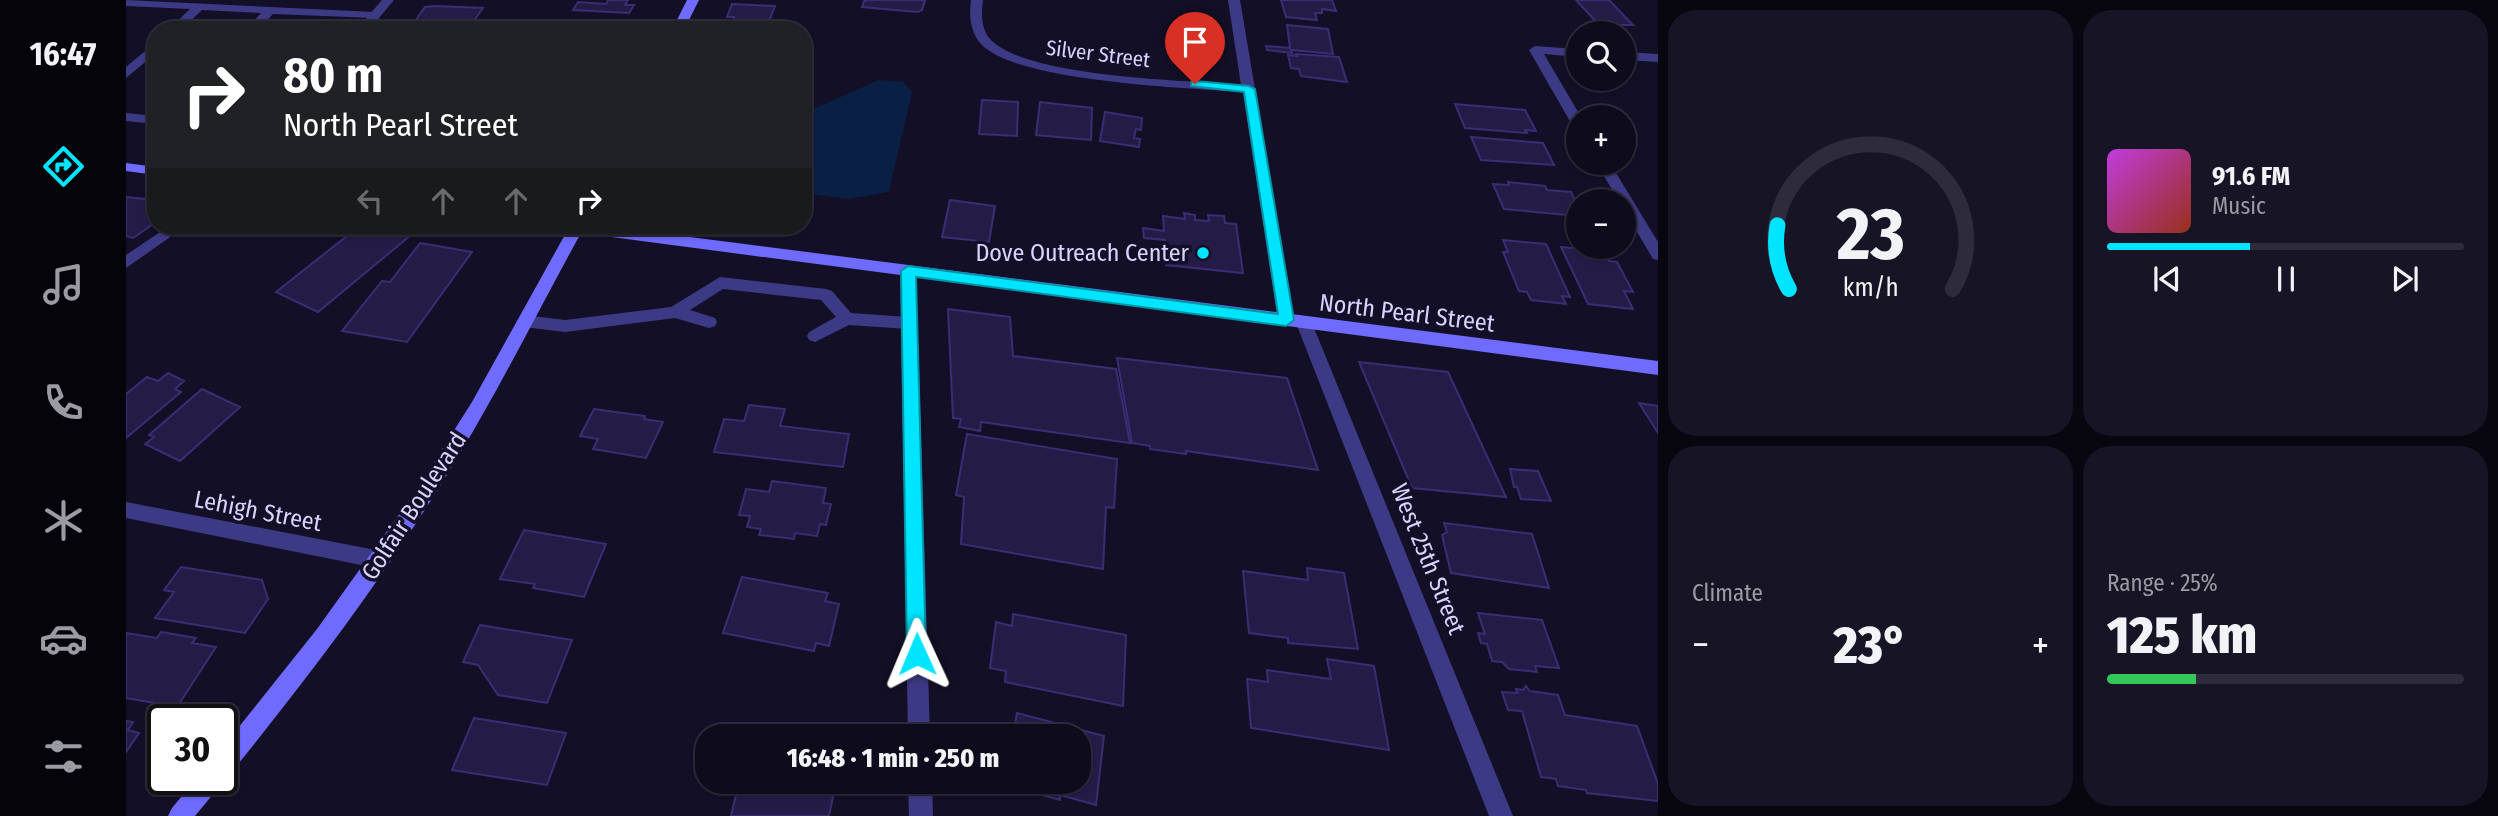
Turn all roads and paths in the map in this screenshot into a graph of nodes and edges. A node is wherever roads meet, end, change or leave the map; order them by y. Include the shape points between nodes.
1 (388, 0) edge
2 (693, 0) edge
3 (977, 0) edge
4 (1234, 0) edge
5 (126, 3) edge
6 (199, 7) junction
7 (270, 10) junction
8 (374, 15) junction
9 (184, 21) edge
10 (260, 21) edge
11 (369, 21) edge
12 (682, 21) edge
13 (1566, 52) edge
14 (147, 54) edge
15 (1636, 57) edge
16 (1658, 58) edge
17 (126, 74) edge
18 (1249, 89) junction
19 (1567, 105) edge
20 (126, 117) edge
21 (147, 119) edge
22 (126, 167) edge
23 (147, 170) edge
24 (1609, 175) edge
25 (166, 235) edge
26 (569, 235) edge
27 (641, 235) edge
28 (1658, 255) edge
29 (126, 263) edge
30 (908, 271) junction
31 (676, 312) junction
32 (847, 319) junction
33 (524, 321) junction
34 (709, 322) dead end
35 (1295, 322) junction
36 (908, 323) junction
37 (815, 336) dead end
38 (1658, 368) edge
39 (126, 510) edge
40 (381, 561) junction
41 (919, 724) edge
42 (238, 746) edge
43 (920, 794) edge
44 (198, 795) edge
45 (180, 816) edge
46 (921, 816) edge
47 (1501, 816) edge

1 - 8 street
2 - 12 street
3 - 18 street, Silver Street via 978,29 989,46 1027,65
4 - 18 street, West 25th Street
5 - 6 street
6 - 7 street
6 - 9 street
7 - 8 street
7 - 10 street
8 - 11 street
13 - 19 street via 1535,50
14 - 17 street
15 - 16 street
18 - 35 street, West 25th Street
20 - 21 street
22 - 23 street
24 - 28 street
25 - 29 street
26 - 33 street, Golfair Boulevard
27 - 30 street, North Pearl Street
30 - 35 street, North Pearl Street
30 - 36 street
31 - 32 street via 720,283 826,295
31 - 33 street via 565,326
31 - 34 street
32 - 36 street
32 - 37 street
33 - 40 street, Golfair Boulevard via 478,407
35 - 38 street, North Pearl Street
35 - 47 street, West 25th Street
36 - 41 street
39 - 40 street, Lehigh Street
40 - 42 street, Golfair Boulevard via 300,672
43 - 46 street
44 - 45 street

